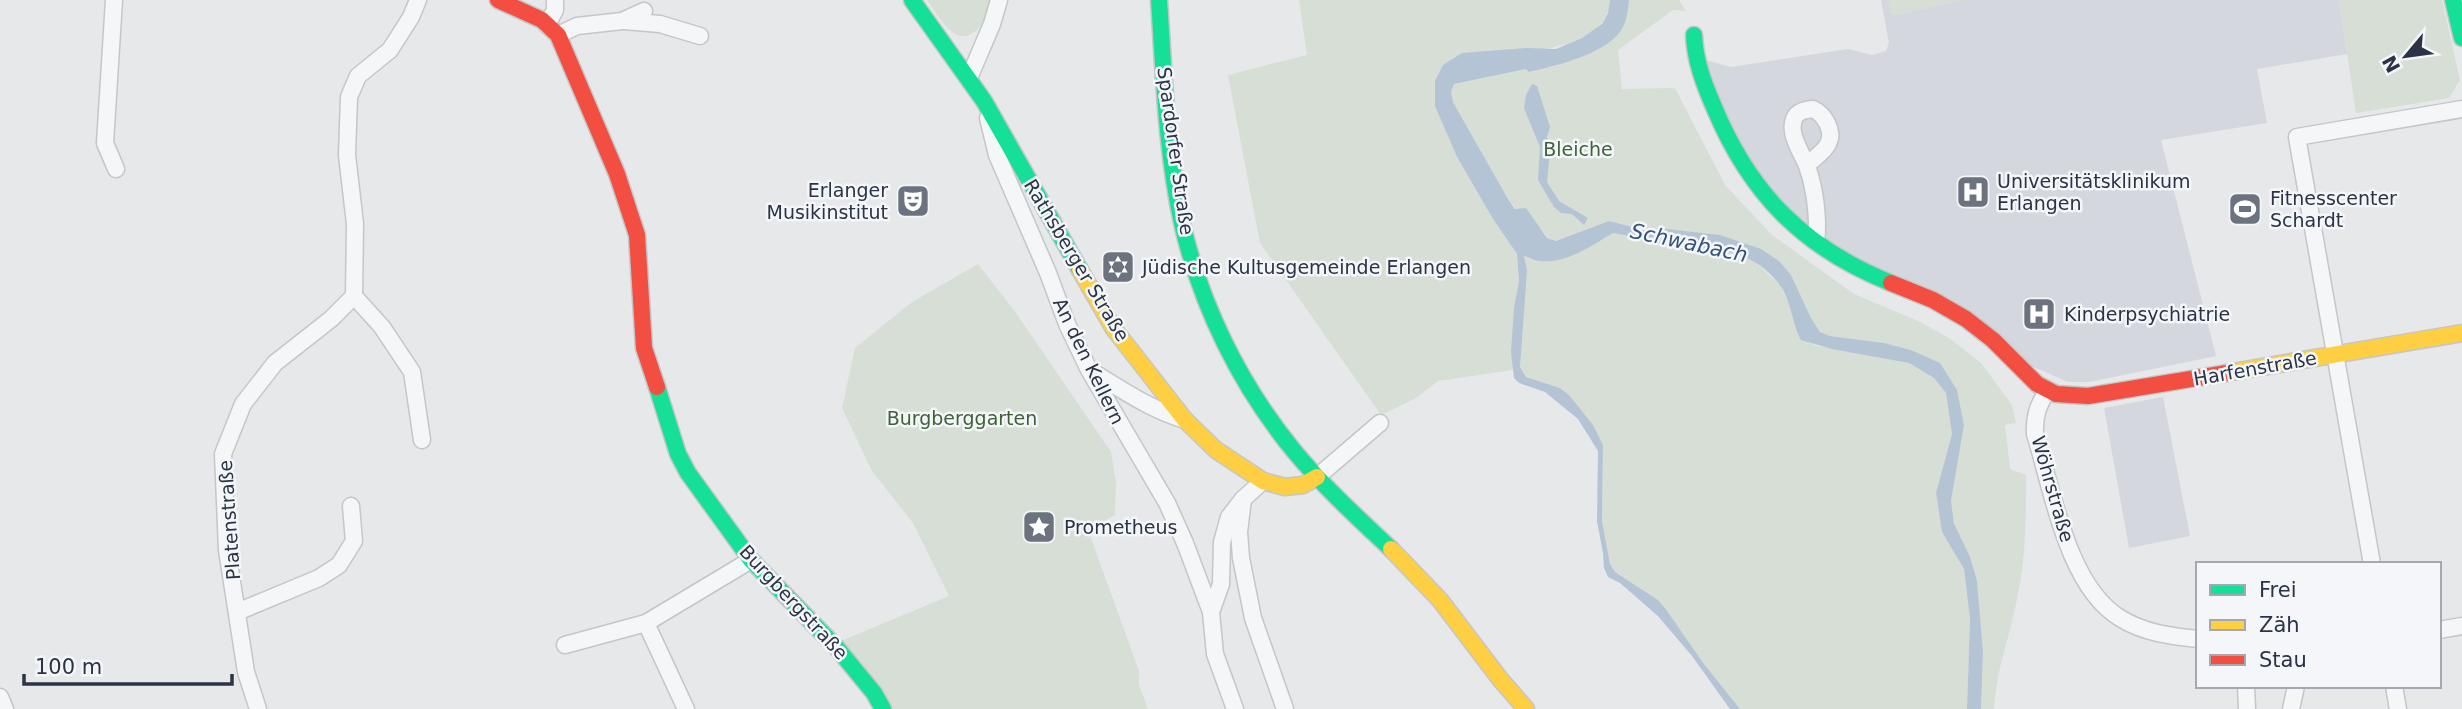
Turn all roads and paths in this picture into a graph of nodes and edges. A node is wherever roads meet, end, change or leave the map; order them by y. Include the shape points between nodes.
1 (114, 0) edge
2 (418, 0) edge
3 (498, 0) edge
4 (555, 0) edge
5 (912, 0) edge
6 (999, 0) edge
7 (1159, 0) edge
8 (2453, 0) edge
9 (644, 11) dead end
10 (622, 21) junction
11 (552, 30) junction
12 (1694, 35) dead end
13 (700, 36) dead end
14 (2462, 38) edge
15 (969, 78) junction
16 (985, 101) junction
17 (2462, 108) edge
18 (1807, 165) dead end
19 (116, 169) dead end
20 (1816, 211) junction
21 (1796, 227) junction
22 (1816, 242) junction
23 (354, 296) junction
24 (2462, 333) edge
25 (2335, 354) junction
26 (1089, 370) junction
27 (2047, 391) junction
28 (1185, 420) junction
29 (1380, 422) dead end
30 (422, 440) dead end
31 (1317, 477) junction
32 (1263, 481) junction
33 (1244, 499) junction
34 (351, 506) dead end
35 (751, 560) junction
36 (2372, 562) edge
37 (237, 612) junction
38 (1211, 612) junction
39 (646, 623) junction
40 (2462, 626) edge
41 (2441, 630) edge
42 (2196, 639) edge
43 (565, 645) dead end
44 (2246, 688) edge
45 (2296, 688) edge
46 (2393, 688) edge
47 (0, 697) edge
48 (5, 709) edge
49 (258, 709) edge
50 (686, 709) edge
51 (883, 709) edge
52 (1235, 709) edge
53 (1285, 709) edge
54 (1526, 709) edge
55 (2247, 709) edge
56 (2291, 709) edge
57 (2398, 709) edge

1 - 19 street via 105,143
2 - 23 street via 390,50 358,76 349,97
3 - 11 street via 542,20
4 - 11 street
5 - 15 street, Rathsberger Straße
6 - 15 street
7 - 31 street, Spardorfer Straße via 1167,113 1182,222 1199,281 1224,343 1248,385
8 - 14 street
9 - 10 street
10 - 11 street
10 - 13 street via 660,24
11 - 35 street, Burgbergstraße via 617,174 637,235 644,348 678,454
12 - 21 street via 1702,76 1744,170
15 - 16 street, Rathsberger Straße
16 - 26 street, An den Kellern via 997,155
16 - 28 street, Rathsberger Straße via 1114,329
17 - 25 street via 2297,137
18 - 20 street
20 - 21 street
20 - 22 street
21 - 22 street
22 - 27 street via 1854,267 1958,313
23 - 30 street via 412,372
23 - 37 street, Platenstraße via 275,363 243,404 223,454 227,550
24 - 25 street, Harfenstraße
25 - 27 street, Harfenstraße via 2088,396
25 - 36 street
26 - 28 street via 1147,405
26 - 38 street, An den Kellern via 1167,503
27 - 42 street, Wöhrstraße via 2037,408 2035,434 2060,525 2087,584 2118,617 2145,630
28 - 32 street, Rathsberger Straße via 1216,450
29 - 31 street
31 - 32 street, Rathsberger Straße via 1285,487
31 - 54 street, Spardorfer Straße via 1428,586
32 - 33 street, An den Kellern
33 - 38 street, An den Kellern via 1229,517 1222,542 1221,584
33 - 53 street via 1239,532 1246,589
34 - 37 street via 354,541 339,565
35 - 39 street
35 - 51 street, Burgbergstraße via 838,648
37 - 49 street, Platenstraße via 246,672
38 - 52 street, An den Kellern via 1215,654
39 - 43 street
39 - 50 street
40 - 41 street
44 - 55 street
45 - 56 street
46 - 57 street
47 - 48 street

